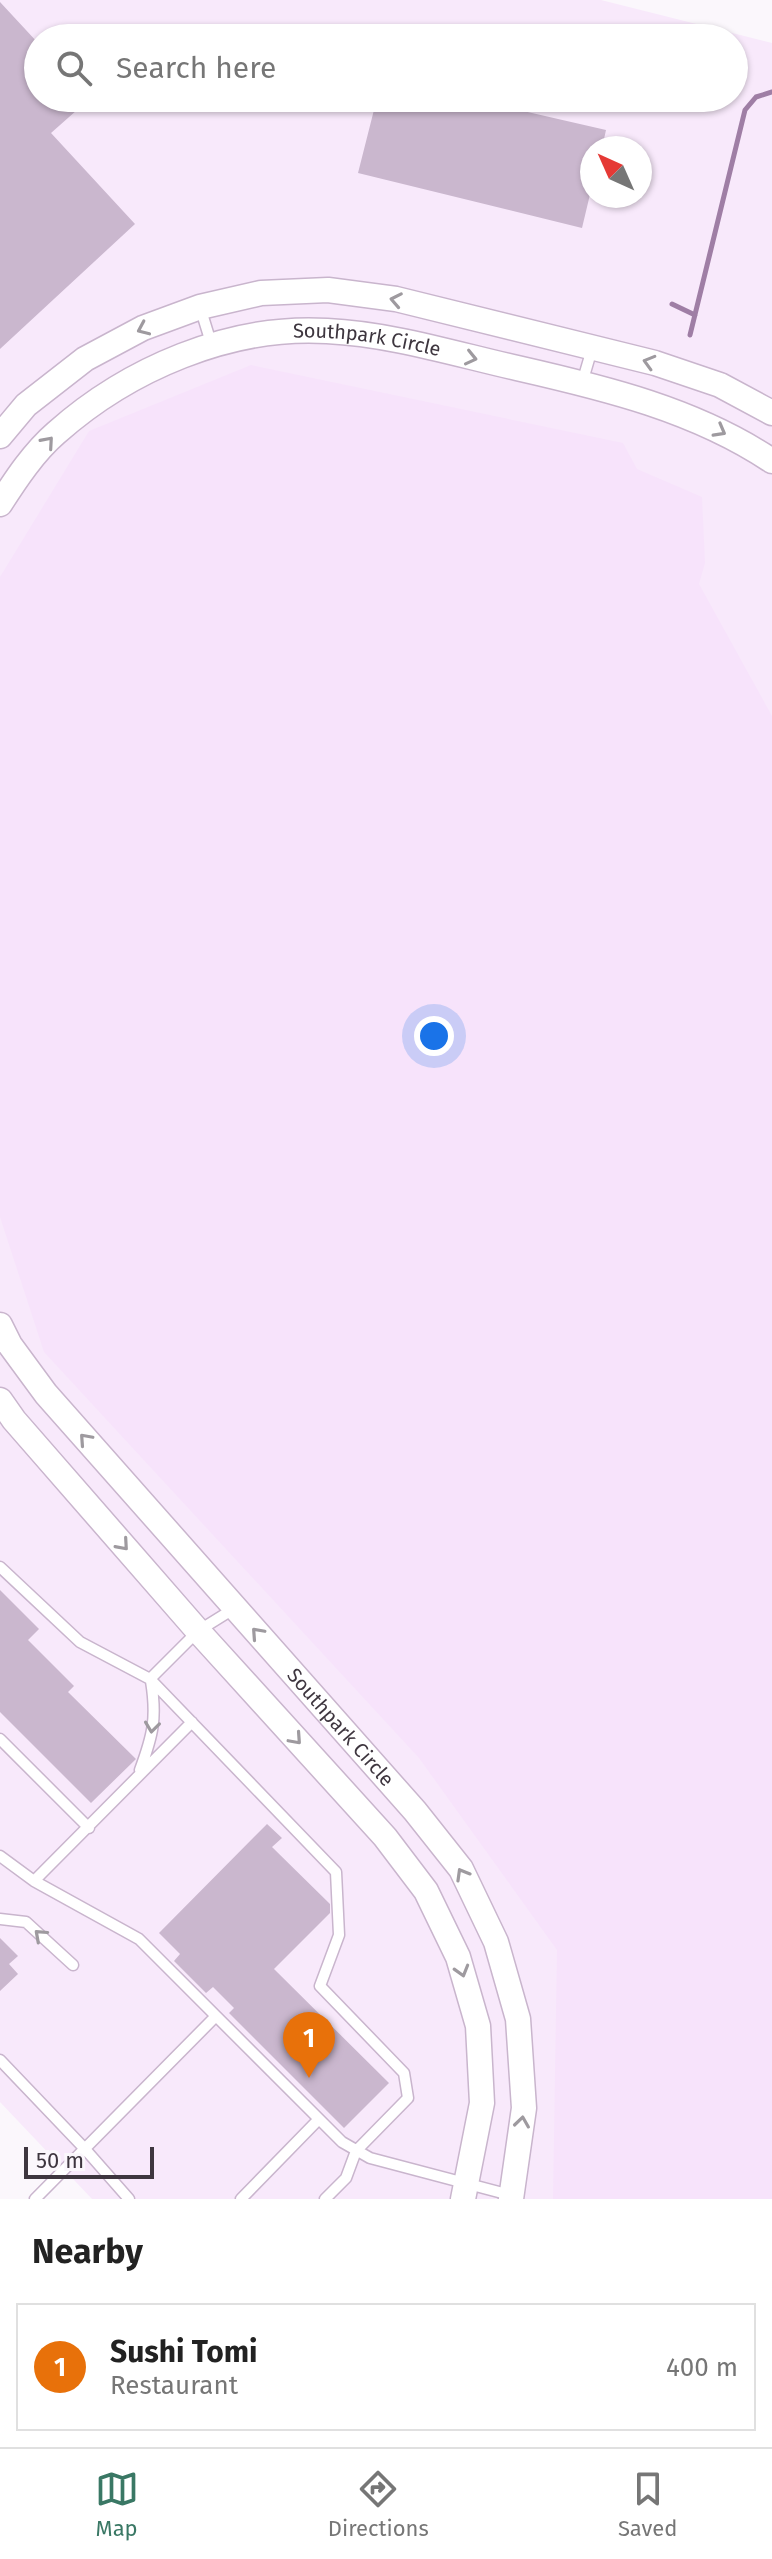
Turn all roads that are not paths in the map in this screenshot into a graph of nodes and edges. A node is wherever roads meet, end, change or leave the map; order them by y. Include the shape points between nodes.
1 (200, 307) junction
2 (212, 346) junction
3 (593, 347) junction
4 (582, 383) junction
5 (772, 413) edge
6 (0, 436) edge
7 (772, 461) edge
8 (0, 504) edge
9 (0, 1325) edge
10 (0, 1400) edge
11 (0, 1567) edge
12 (235, 1608) junction
13 (198, 1631) junction
14 (150, 1679) junction
15 (192, 1722) junction
16 (0, 1739) edge
17 (139, 1774) junction
18 (89, 1828) junction
19 (0, 1856) edge
20 (34, 1881) junction
21 (0, 1919) edge
22 (73, 1965) dead end
23 (216, 2016) junction
24 (0, 2060) edge
25 (319, 2119) junction
26 (85, 2149) junction
27 (356, 2151) junction
28 (466, 2191) edge
29 (512, 2197) edge
30 (35, 2199) edge
31 (129, 2199) edge
32 (241, 2199) edge
33 (325, 2199) edge

1 - 2 lane
3 -> 1 street, Southpark Circle via 396,299 328,290 261,293
1 -> 6 street, Southpark Circle via 143,328 85,359 26,405
2 -> 4 street, Southpark Circle via 266,334 326,331 389,339
8 -> 2 street, Southpark Circle via 54,434 107,393 159,365
3 - 4 lane
5 -> 3 street, Southpark Circle via 720,385
4 -> 7 street, Southpark Circle via 704,422
12 -> 9 street, Southpark Circle via 46,1394
10 -> 13 street, Southpark Circle
11 - 14 lane via 80,1642
12 - 13 lane
29 -> 12 street, Southpark Circle via 524,2108 518,2019 496,1942 461,1869
13 - 14 lane
13 -> 28 street, Southpark Circle via 385,1837 426,1891 458,1957 478,2026 482,2103
14 - 15 lane
14 -> 17 lane via 154,1731
15 - 17 lane
15 - 27 lane via 336,1872 339,1935 320,1986 404,2073 408,2098
16 - 18 lane
17 - 18 lane
18 - 20 lane
19 - 20 lane
20 - 23 lane via 139,1939
22 -> 21 lane via 26,1922
23 - 25 lane
23 - 26 lane
24 - 26 lane
25 - 27 lane
25 - 32 lane
26 - 30 lane
26 - 31 lane
27 - 28 lane
27 - 33 lane via 346,2178
28 - 29 lane

